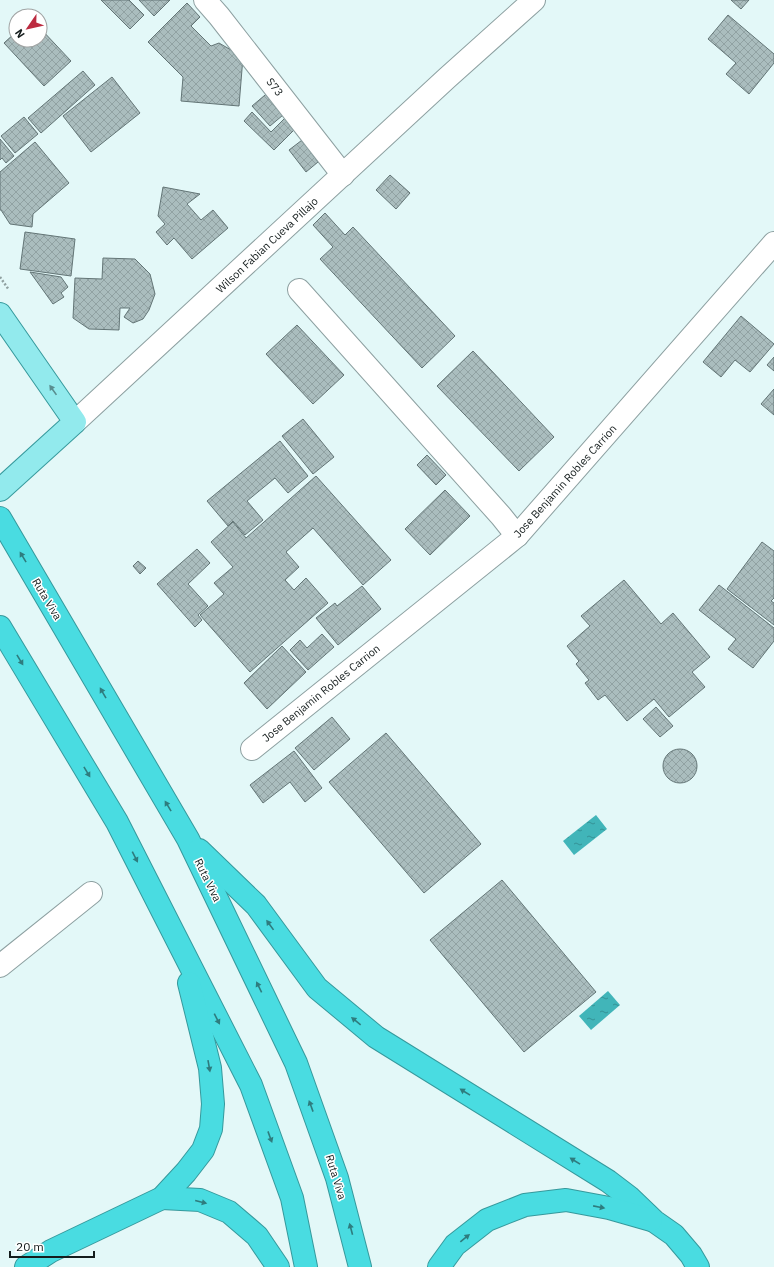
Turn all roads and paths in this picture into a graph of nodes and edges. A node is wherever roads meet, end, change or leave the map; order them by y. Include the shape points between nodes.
1 (205, 0) edge
2 (534, 0) edge
3 (343, 175) junction
4 (774, 243) edge
5 (299, 290) dead end
6 (0, 314) edge
7 (75, 422) junction
8 (6, 485) edge
9 (0, 518) edge
10 (517, 536) junction
11 (0, 627) edge
12 (252, 749) dead end
13 (188, 839) junction
14 (91, 893) dead end
15 (180, 946) junction
16 (0, 966) edge
17 (162, 1198) junction
18 (654, 1221) junction
19 (47, 1259) edge
20 (26, 1267) edge
21 (278, 1267) edge
22 (306, 1267) edge
23 (360, 1267) edge
24 (439, 1267) edge
25 (698, 1267) edge

1 - 3 street, S73
2 - 3 street, Wilson Fabian Cueva Pillajo
3 - 7 street, Wilson Fabian Cueva Pillajo
4 - 10 street, Jose Benjamin Robles Carrion
5 - 10 street
7 -> 6 main road
7 - 8 main road, Wilson Fabian Cueva Pillajo
13 -> 9 highway, Ruta Viva
10 - 12 street, Jose Benjamin Robles Carrion
11 -> 15 highway via 117,822
18 -> 13 highway via 608,1181 376,1037 317,988 256,906
23 -> 13 highway, Ruta Viva via 337,1178 296,1063
14 - 16 street
15 -> 17 highway via 210,1068 213,1104 211,1129 203,1150
15 -> 22 highway via 251,1085 292,1198
17 - 19 highway
17 -> 21 highway via 200,1200 229,1212 257,1236
24 -> 18 highway via 455,1245 487,1220 525,1205 566,1200 609,1208
18 - 25 highway via 674,1236
19 - 20 highway

